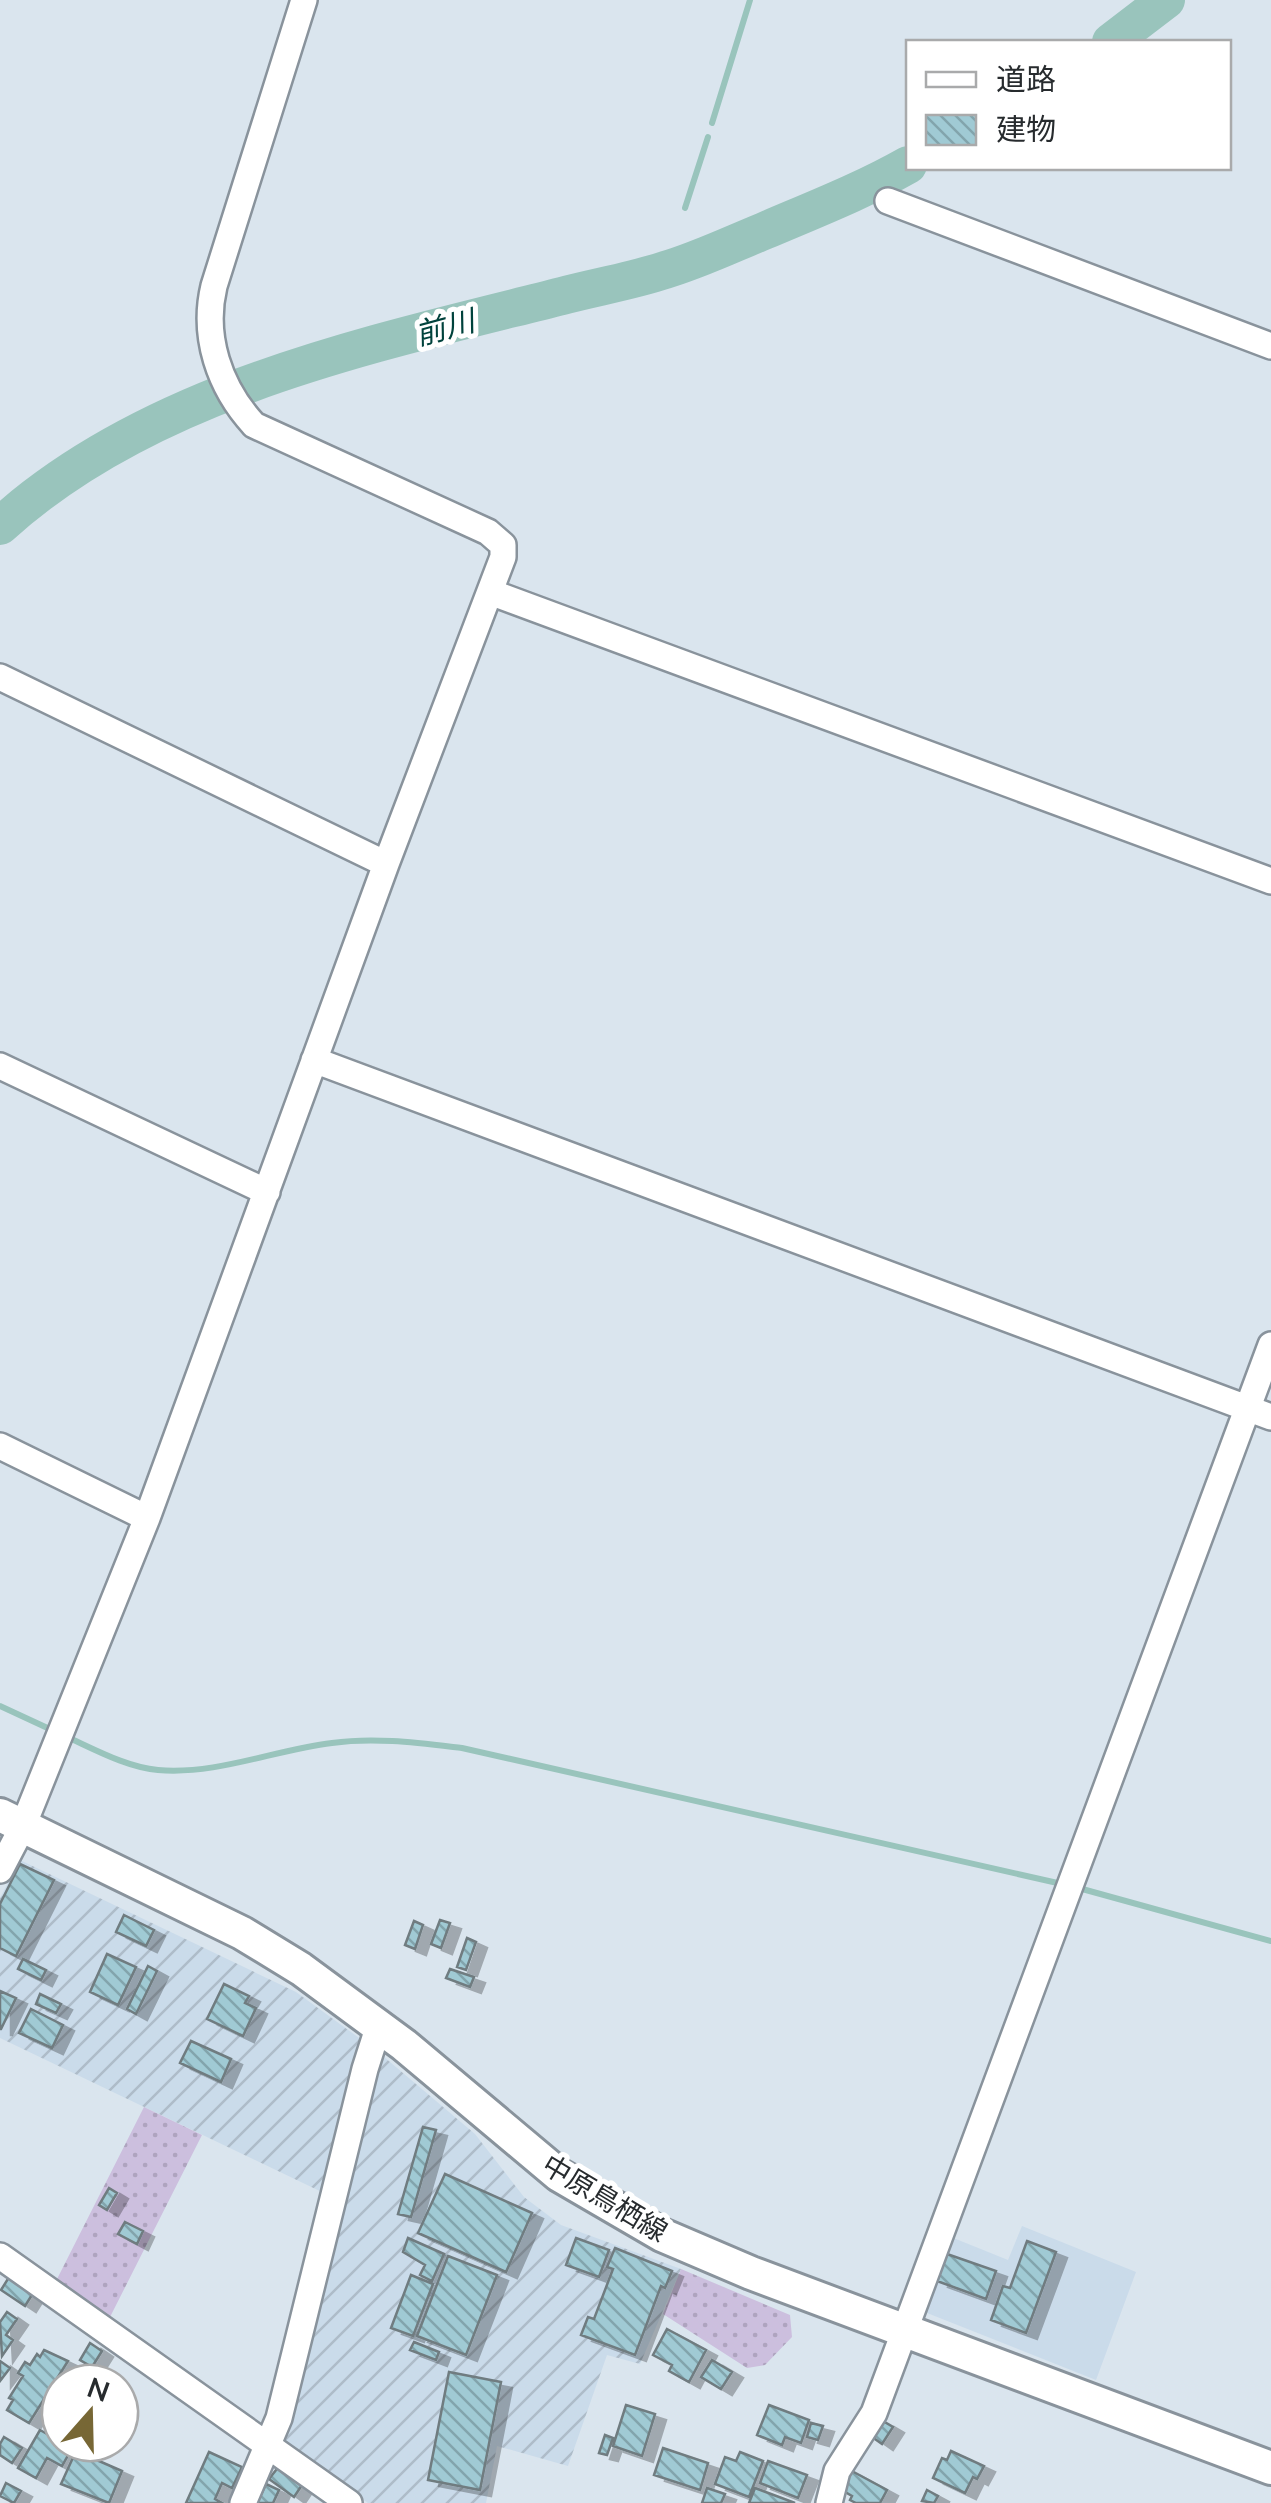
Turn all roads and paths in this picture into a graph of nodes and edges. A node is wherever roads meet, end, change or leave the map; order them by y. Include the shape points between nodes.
1 (304, 0) edge
2 (888, 202) dead end
3 (1271, 346) edge
4 (490, 592) junction
5 (0, 677) edge
6 (386, 864) junction
7 (1271, 881) edge
8 (314, 1060) junction
9 (0, 1066) edge
10 (268, 1192) junction
11 (1271, 1346) edge
12 (1260, 1412) edge
13 (0, 1446) edge
14 (147, 1518) junction
15 (12, 1820) edge
16 (0, 1870) edge
17 (379, 2025) junction
18 (0, 2256) edge
19 (905, 2330) junction
20 (270, 2446) junction
21 (1271, 2468) edge
22 (243, 2503) edge
23 (348, 2503) edge
24 (830, 2503) edge

1 - 4 street via 209,306 217,365 254,425 488,532 502,545 503,558
2 - 3 street
4 - 6 street
4 - 7 street
5 - 6 street
6 - 8 street
8 - 10 street
8 - 12 street
9 - 10 street
10 - 14 street
11 - 12 street
12 - 19 street via 1062,1902
13 - 14 street
14 - 15 street via 53,1754
15 - 16 street
15 - 17 main road, 中原鳥栖線 via 242,1933
17 - 19 main road, 中原鳥栖線 via 559,2175 614,2209 750,2273
17 - 20 street
18 - 20 street
19 - 21 main road, 中原鳥栖線
19 - 24 street via 874,2414 836,2471
20 - 22 street
20 - 23 street

